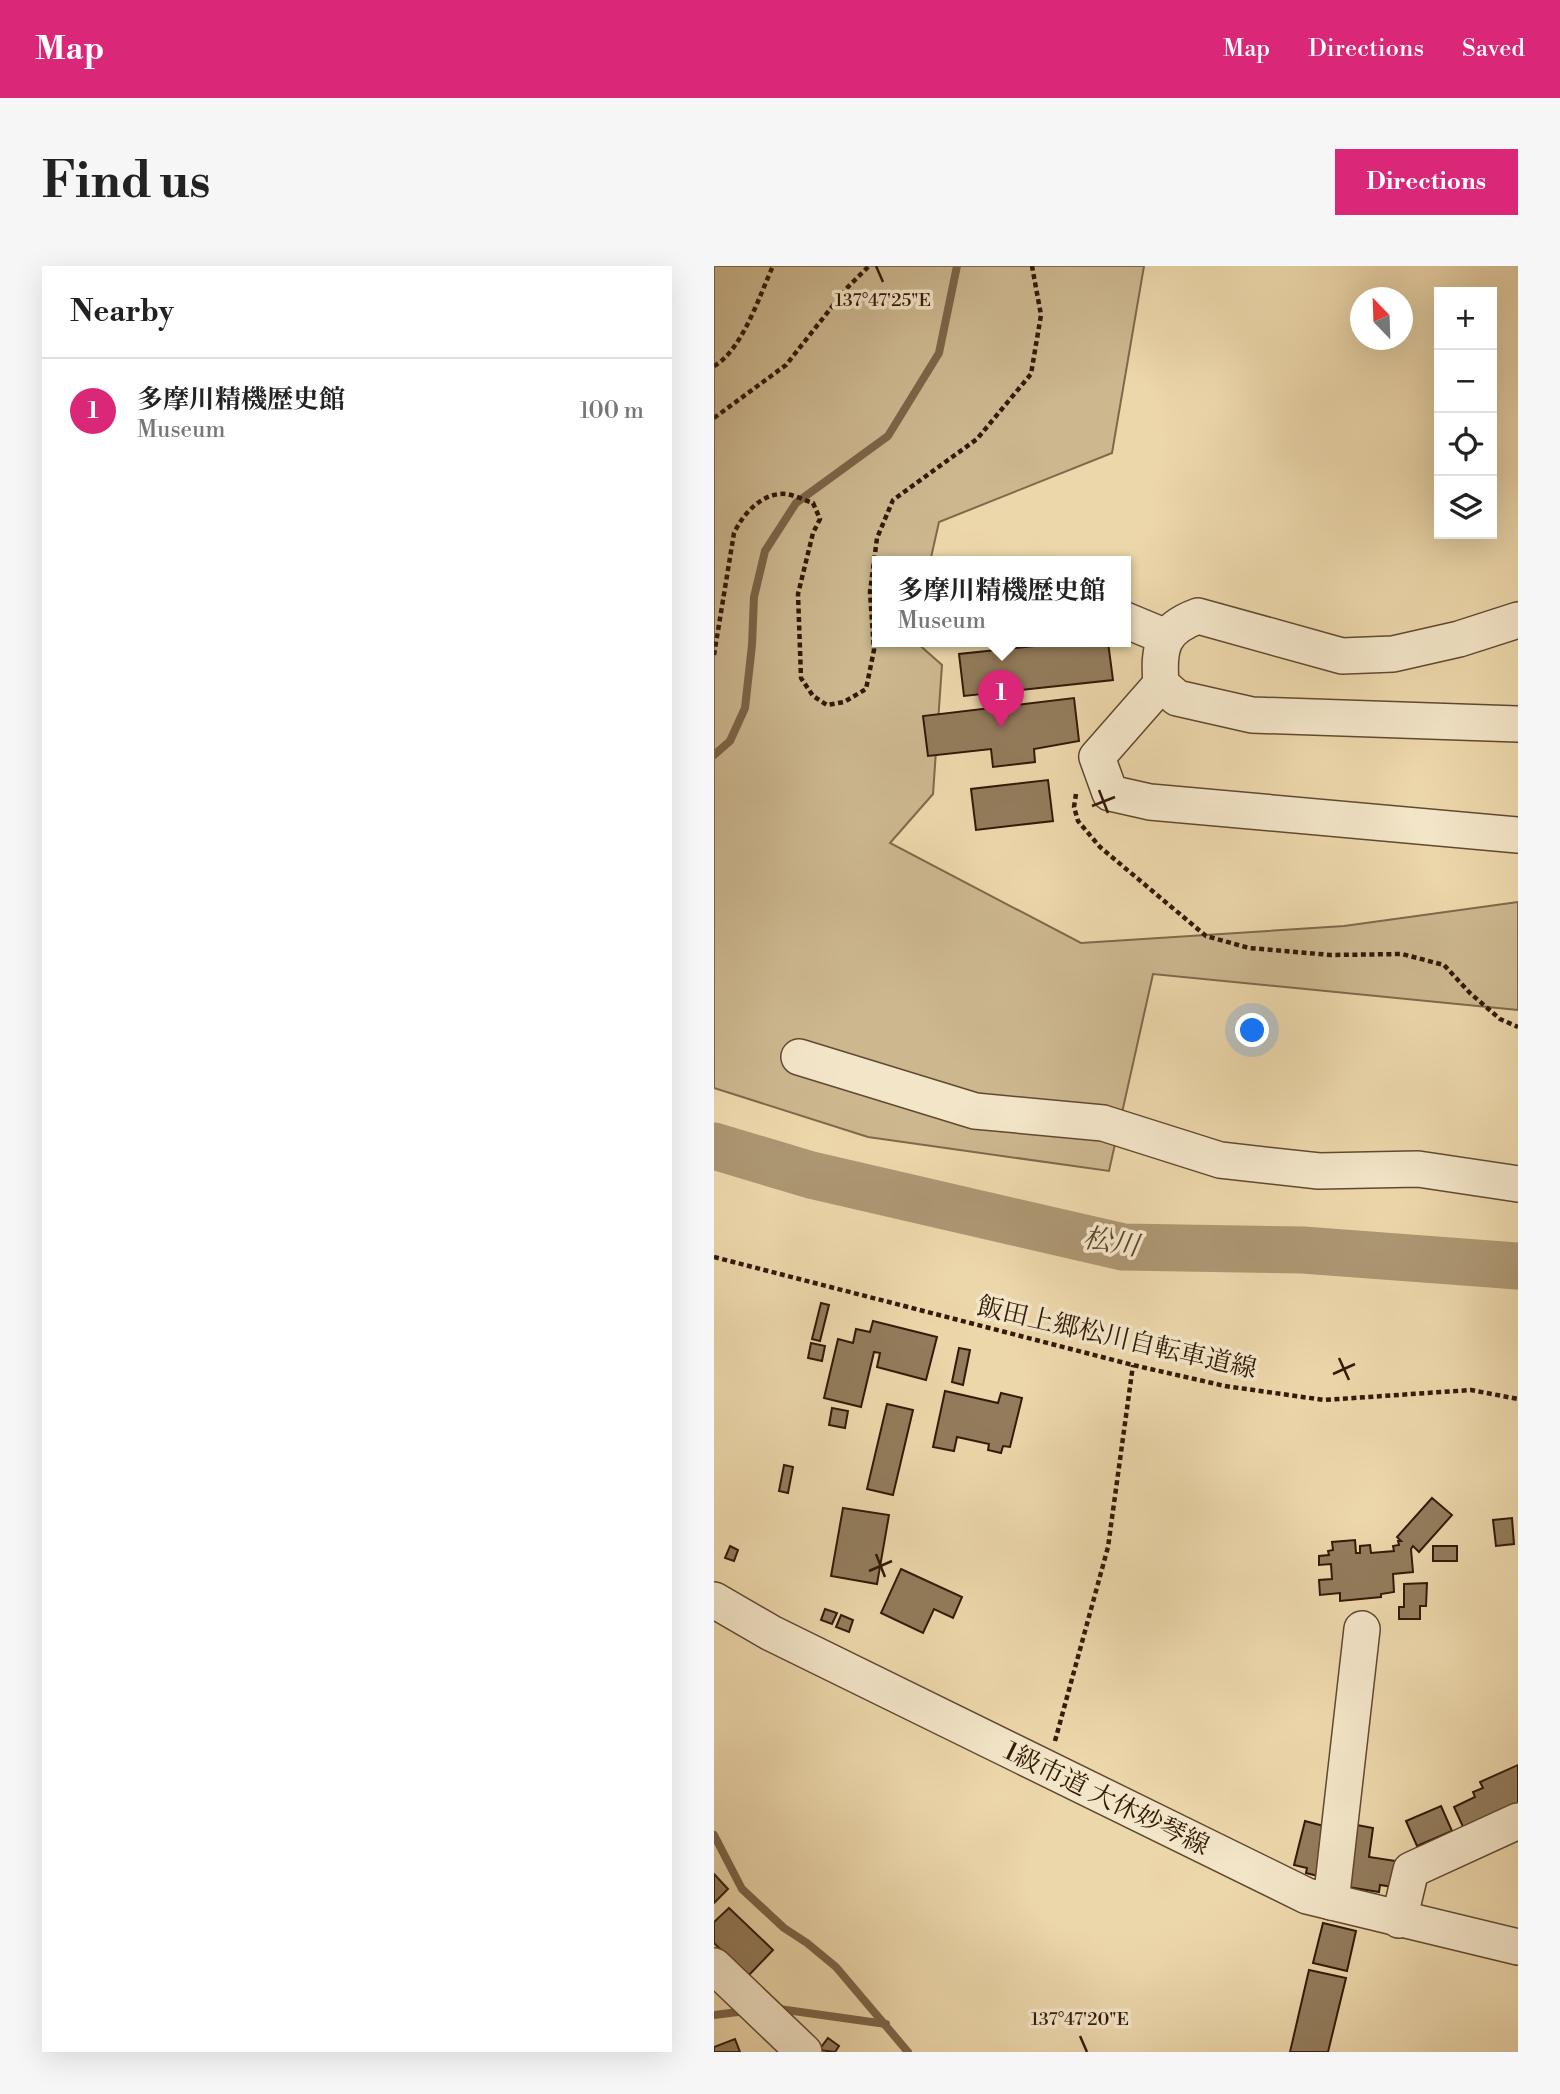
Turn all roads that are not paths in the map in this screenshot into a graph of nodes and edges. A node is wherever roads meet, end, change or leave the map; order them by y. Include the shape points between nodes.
1 (1518, 620) edge
2 (1131, 622) edge
3 (1166, 637) junction
4 (1161, 684) junction
5 (1518, 724) edge
6 (1518, 835) edge
7 (799, 1057) dead end
8 (1518, 1184) edge
9 (714, 1600) edge
10 (1362, 1629) dead end
11 (1518, 1821) edge
12 (1331, 1902) junction
13 (1399, 1920) junction
14 (1518, 1947) edge
15 (714, 1966) edge
16 (796, 2044) edge

1 - 3 street via 1393,654 1342,656 1198,616 1179,623
2 - 3 street
3 - 4 street via 1159,659
4 - 5 street via 1177,698 1252,715
4 - 6 street via 1097,757 1110,793 1150,802
7 - 8 street via 975,1111 1103,1123 1220,1160 1319,1171 1418,1170
9 - 12 street, 1級市道 大休妙琴線 via 771,1633 1047,1769 1307,1896
10 - 12 street
11 - 13 street via 1411,1870
12 - 13 street, 1級市道 大休妙琴線
13 - 14 street, 1級市道 大休妙琴線
15 - 16 street

